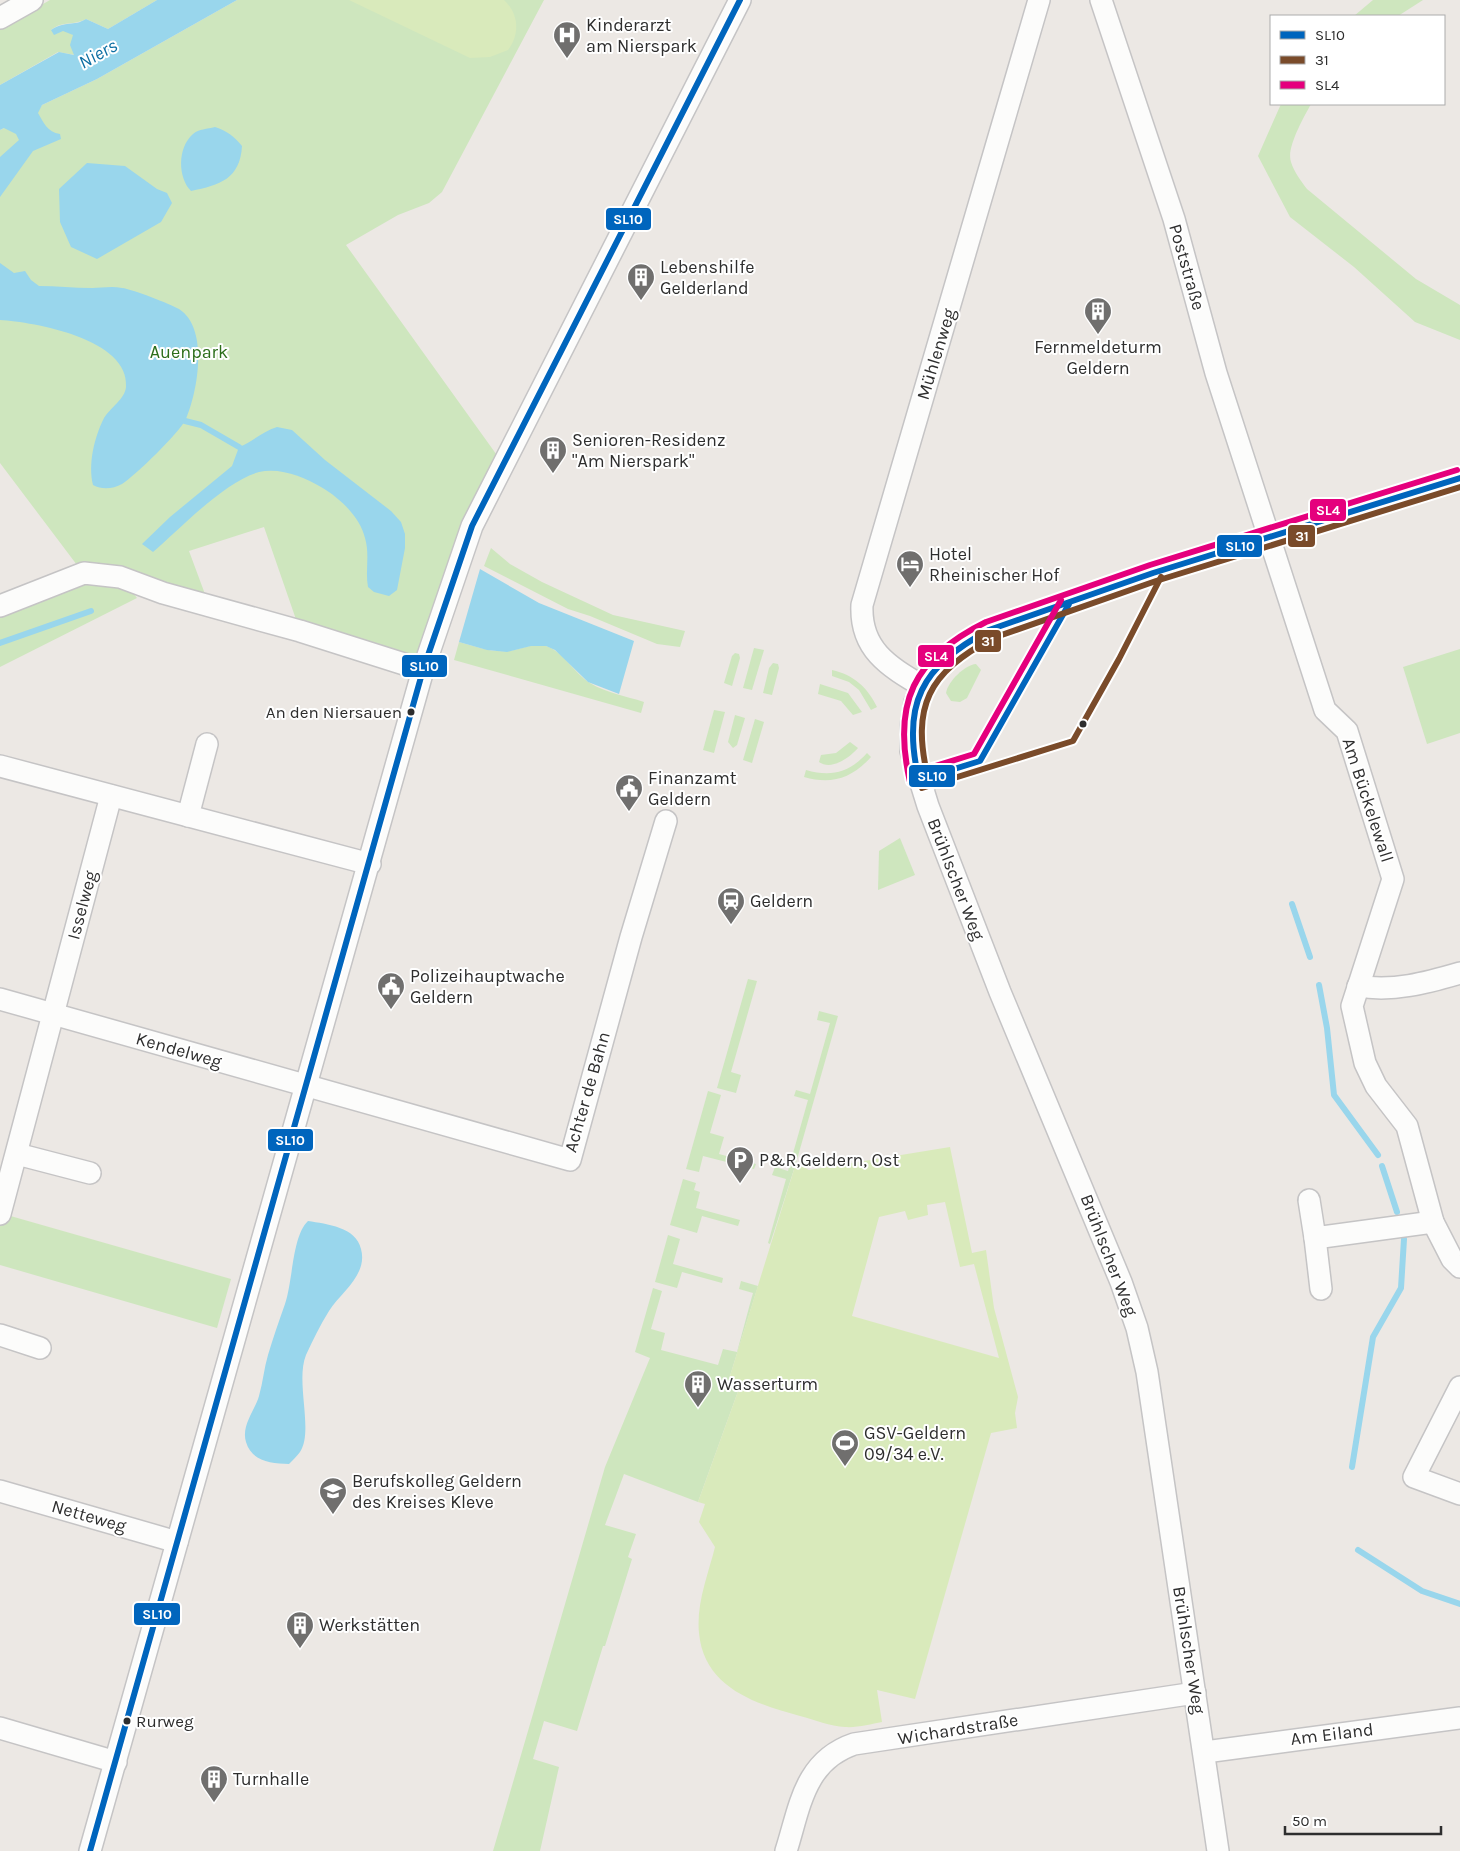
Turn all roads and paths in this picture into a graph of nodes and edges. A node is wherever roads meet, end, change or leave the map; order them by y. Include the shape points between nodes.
1 (32, 0) edge
2 (740, 0) edge
3 (1039, 0) edge
4 (1101, 0) edge
5 (0, 18) edge
6 (1460, 478) edge
7 (1269, 536) junction
8 (0, 606) edge
9 (423, 670) junction
10 (922, 686) junction
11 (207, 744) dead end
12 (0, 766) edge
13 (111, 796) junction
14 (188, 816) junction
15 (666, 820) dead end
16 (370, 864) junction
17 (1460, 973) edge
18 (1358, 986) junction
19 (0, 999) edge
20 (54, 1014) junction
21 (305, 1086) junction
22 (17, 1154) junction
23 (90, 1173) dead end
24 (1309, 1200) dead end
25 (0, 1214) edge
26 (1434, 1222) junction
27 (1315, 1238) junction
28 (1460, 1267) edge
29 (1321, 1289) dead end
30 (0, 1335) edge
31 (40, 1348) dead end
32 (1460, 1387) edge
33 (0, 1491) edge
34 (1460, 1494) edge
35 (177, 1542) junction
36 (1195, 1693) junction
37 (1460, 1718) edge
38 (0, 1728) edge
39 (1205, 1752) junction
40 (116, 1762) junction
41 (90, 1851) edge
42 (786, 1851) edge
43 (1218, 1851) edge

1 - 5 street
2 - 9 street via 472,526
3 - 10 street, Mühlenweg via 863,599 862,617 868,641 888,663
4 - 7 street, Poststraße via 1174,219 1216,373
6 - 7 street, Brühlscher Weg
7 - 10 street, Brühlscher Weg via 989,630 951,653
7 - 18 street, Am Bückelewall via 1325,710 1347,731 1393,879
8 - 9 street via 84,573 120,577 163,593
9 - 16 street
10 - 36 street, Brühlscher Weg via 913,710 910,737 919,780 1000,992 1100,1230 1137,1328
11 - 14 street
12 - 13 street
13 - 14 street
13 - 20 street, Isselweg
14 - 16 street
15 - 21 street, Achter de Bahn via 570,1160
16 - 21 street
17 - 18 street via 1416,986
18 - 26 street, Am Bückelewall via 1352,1006 1365,1063 1376,1086 1406,1126
19 - 20 street, Kendelweg
20 - 21 street, Kendelweg
20 - 22 street
21 - 35 street
22 - 23 street
22 - 25 street
24 - 27 street
26 - 27 street
26 - 28 street, Am Bückelewall via 1452,1259
27 - 29 street
30 - 31 street
32 - 34 street via 1414,1477
33 - 35 street, Netteweg
35 - 40 street
36 - 39 street, Brühlscher Weg
36 - 42 street, Wichardstraße via 842,1748 814,1772
37 - 39 street, Am Eiland
38 - 40 street
39 - 43 street, Brühlscher Weg
40 - 41 street

